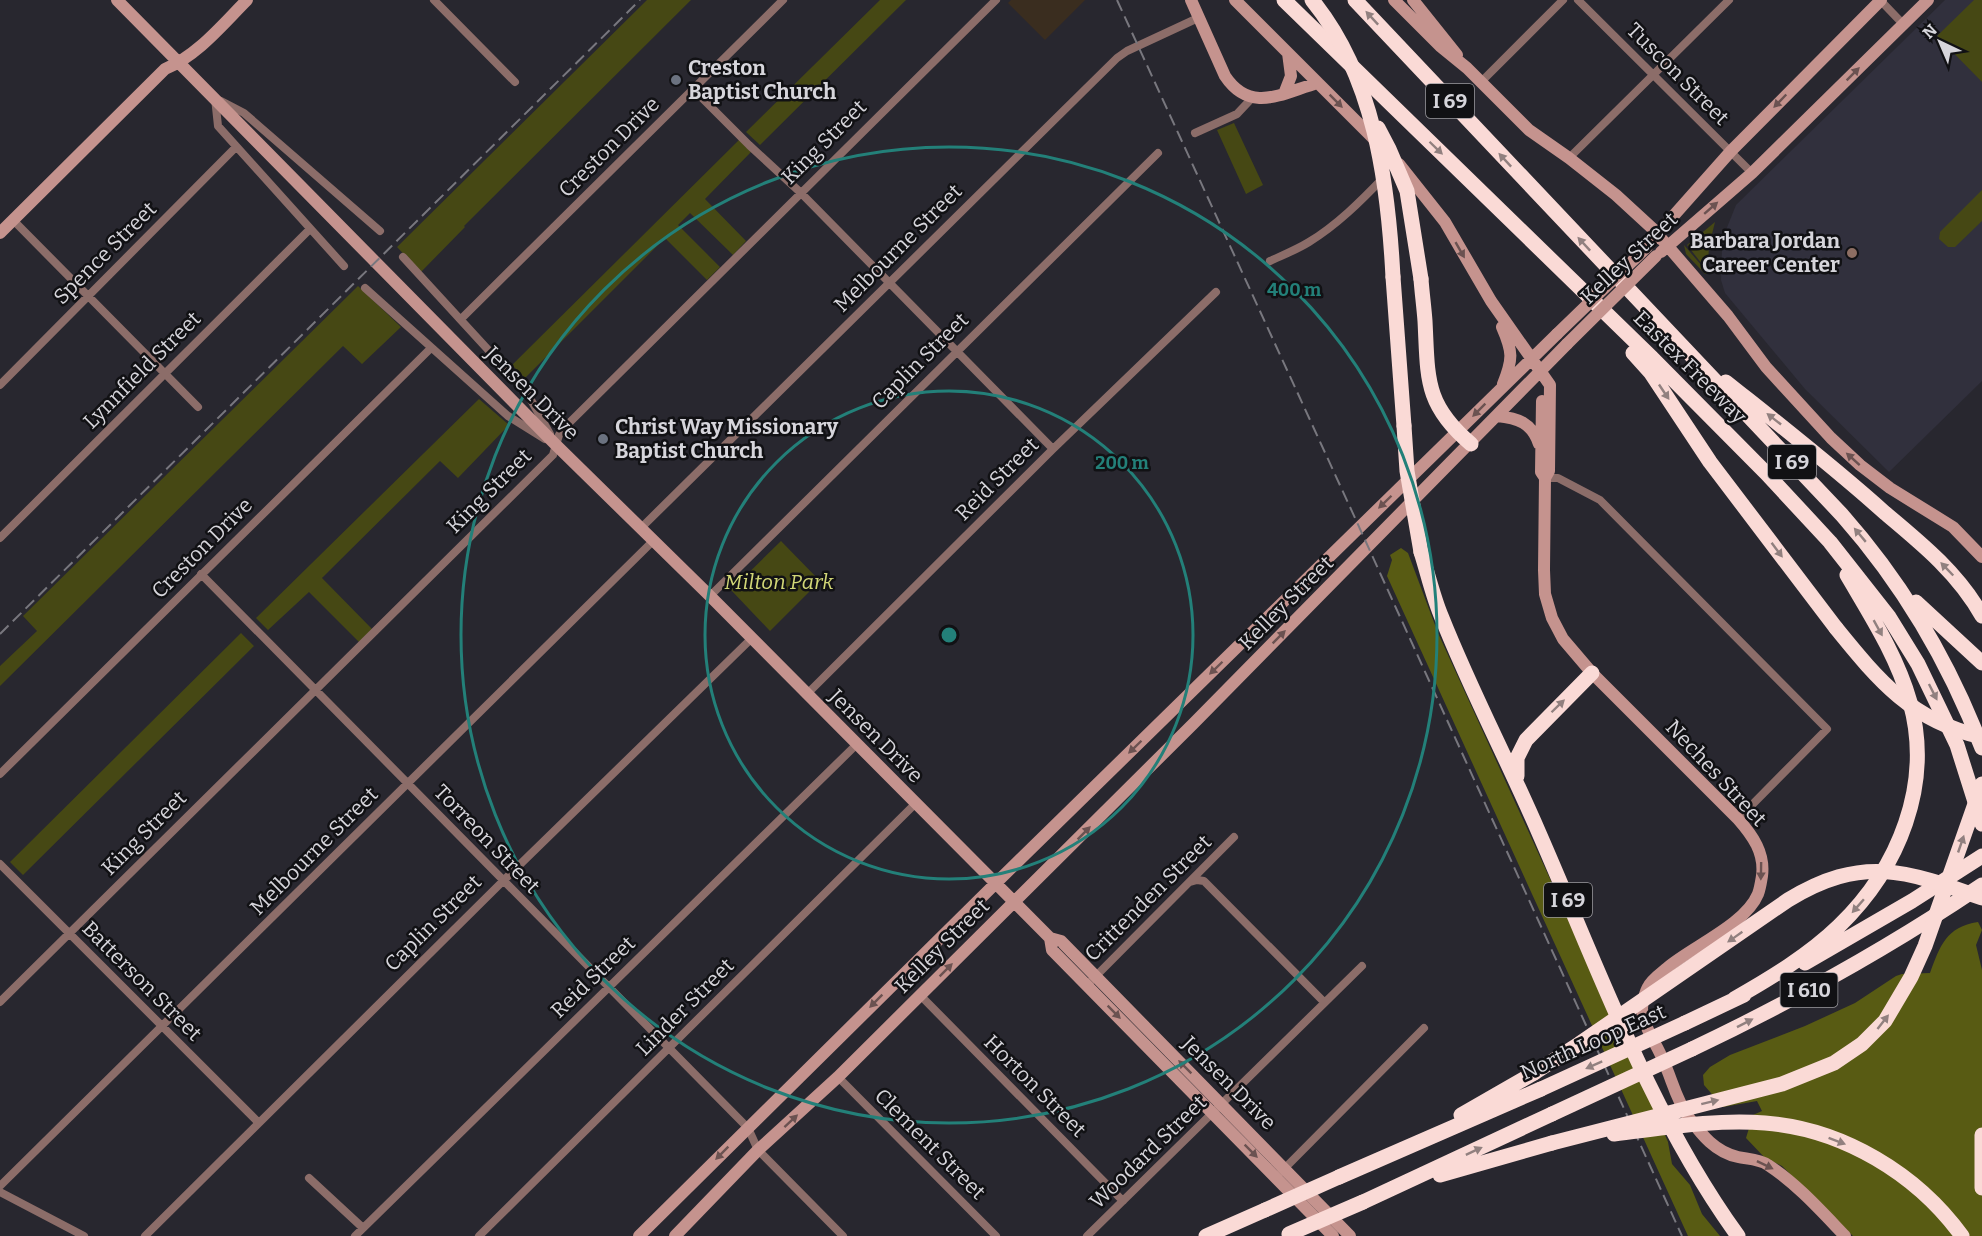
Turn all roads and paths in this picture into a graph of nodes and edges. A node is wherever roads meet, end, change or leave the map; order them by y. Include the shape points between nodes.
1 (117, 0) edge
2 (247, 0) edge
3 (434, 0) edge
4 (783, 0) edge
5 (996, 0) edge
6 (1191, 0) edge
7 (1235, 0) edge
8 (1284, 0) edge
9 (1312, 0) edge
10 (1355, 0) edge
11 (1394, 0) edge
12 (1413, 0) edge
13 (1563, 0) edge
14 (1578, 0) edge
15 (1729, 0) edge
16 (1881, 0) edge
17 (1928, 0) edge
18 (1198, 18) junction
19 (1903, 24) junction
20 (1288, 53) junction
21 (179, 63) junction
22 (1467, 68) junction
23 (1653, 74) junction
24 (515, 82) dead end
25 (1318, 83) junction
26 (1480, 83) junction
27 (693, 89) junction
28 (1284, 94) junction
29 (215, 98) junction
30 (1251, 98) junction
31 (1368, 109) junction
32 (1195, 133) dead end
33 (236, 147) junction
34 (1731, 151) junction
35 (1158, 153) dead end
36 (1569, 158) junction
37 (1398, 163) junction
38 (1752, 173) junction
39 (801, 193) junction
40 (13, 220) junction
41 (310, 228) junction
42 (380, 231) dead end
43 (0, 232) edge
44 (1657, 234) junction
45 (1667, 247) junction
46 (403, 256) dead end
47 (1270, 261) dead end
48 (344, 266) dead end
49 (1573, 282) junction
50 (889, 283) junction
51 (365, 288) dead end
52 (1216, 292) dead end
53 (88, 297) junction
54 (1491, 301) junction
55 (461, 319) junction
56 (1682, 347) junction
57 (431, 348) junction
58 (957, 352) junction
59 (1532, 358) junction
60 (1540, 370) junction
61 (164, 372) junction
62 (0, 385) edge
63 (1501, 388) junction
64 (198, 407) dead end
65 (1497, 416) junction
66 (1457, 432) junction
67 (1471, 444) junction
68 (556, 445) junction
69 (1540, 448) junction
70 (1053, 449) junction
71 (1545, 478) junction
72 (1815, 524) junction
73 (1953, 527) junction
74 (641, 528) junction
75 (0, 538) edge
76 (653, 541) junction
77 (1982, 546) edge
78 (1982, 557) edge
79 (201, 574) junction
80 (1895, 581) junction
81 (710, 596) junction
82 (1982, 616) edge
83 (751, 639) junction
84 (1982, 663) edge
85 (1592, 673) junction
86 (316, 691) junction
87 (807, 695) junction
88 (1982, 737) edge
89 (856, 745) junction
90 (1982, 748) edge
91 (0, 774) edge
92 (407, 783) junction
93 (1982, 784) edge
94 (1518, 785) junction
95 (916, 803) junction
96 (1738, 819) junction
97 (1982, 824) edge
98 (1234, 837) dead end
99 (1982, 856) edge
100 (0, 864) edge
101 (503, 881) junction
102 (996, 883) junction
103 (1188, 883) junction
104 (1982, 885) edge
105 (1982, 898) edge
106 (1015, 902) junction
107 (70, 934) junction
108 (1362, 966) dead end
109 (1091, 980) junction
110 (608, 986) junction
111 (920, 995) junction
112 (1734, 999) junction
113 (0, 1002) edge
114 (1324, 1002) junction
115 (161, 1027) junction
116 (1424, 1028) dead end
117 (669, 1048) junction
118 (838, 1077) junction
119 (1218, 1109) junction
120 (259, 1123) junction
121 (748, 1128) junction
122 (1982, 1135) edge
123 (1552, 1143) junction
124 (758, 1150) junction
125 (1281, 1172) junction
126 (1343, 1175) junction
127 (309, 1178) dead end
128 (0, 1186) edge
129 (1982, 1188) edge
130 (0, 1192) edge
131 (1383, 1193) junction
132 (1123, 1201) junction
133 (363, 1228) junction
134 (1287, 1235) edge
135 (84, 1236) edge
136 (145, 1236) edge
137 (356, 1236) edge
138 (479, 1236) edge
139 (639, 1236) edge
140 (675, 1236) edge
141 (843, 1236) edge
142 (996, 1236) edge
143 (1087, 1236) edge
144 (1206, 1236) edge
145 (1333, 1236) edge
146 (1350, 1236) edge
147 (1738, 1236) edge
148 (1845, 1236) edge
149 (1962, 1236) edge

1 - 21 main road, Jensen Drive
2 - 21 main road
3 - 24 street
4 - 27 street, Creston Drive
5 - 39 street, King Street
6 - 18 main road
7 - 20 main road
8 -> 49 highway, Eastex Freeway / I 69
9 - 31 highway, bridge via 1347,54
56 -> 10 highway, Eastex Freeway / I 69
11 - 22 main road
12 - 22 main road
13 - 26 street
14 - 23 street, Tuscon Street
15 - 23 street
16 - 19 street
16 -> 34 main road, Kelley Street
17 - 19 main road, Kelley Street
18 - 30 main road via 1232,86
18 - 50 street, Melbourne Street via 1117,58
38 -> 19 main road, Kelley Street
20 - 25 main road
20 - 28 main road via 1291,76
21 - 29 main road, Jensen Drive
21 - 40 main road via 165,69
22 - 26 main road
23 - 34 street, Tuscon Street
23 - 36 street
25 - 28 main road
25 -> 37 main road
26 - 36 main road via 1529,130
27 - 39 street
27 - 55 street, Creston Drive
28 - 30 main road
29 - 33 street via 218,126
29 - 42 street via 244,113
29 - 68 main road, Jensen Drive
30 - 32 street via 1237,114
31 - 66 highway, bridge via 1407,191 1421,279 1427,377 1440,410
31 - 94 highway, I 69, bridge via 1390,218 1407,471 1421,552 1440,615
33 - 41 street
33 - 53 street, Spence Street
34 - 38 street, Tuscon Street
34 - 44 main road, Kelley Street
35 - 58 street, Caplin Street
36 - 44 main road
37 - 47 street via 1340,220 1307,243
37 -> 54 main road via 1444,222
45 -> 38 main road, Kelley Street
39 - 50 street
39 - 68 street, King Street via 565,427
40 - 43 main road
40 - 53 street
41 - 48 street
41 - 61 street, Lynnfield Street
44 - 45 main road
44 - 59 main road, Kelley Street, bridge
45 - 60 main road, Kelley Street, bridge
73 -> 45 main road via 1890,488 1831,438 1766,367 1728,316
46 - 55 street
49 - 72 highway, Eastex Freeway / I 69
49 -> 88 highway, bridge via 1651,373 1710,462 1872,671 1902,701 1946,726
50 - 58 street
50 - 74 street, Melbourne Street
51 - 57 street
52 - 70 street, Reid Street
53 - 61 street
53 - 62 street, Spence Street
54 - 59 main road
54 - 63 main road via 1512,353
55 - 68 street via 526,391
80 -> 56 highway, Eastex Freeway / I 69 via 1842,515
82 -> 56 highway via 1950,572 1899,524
57 - 68 street via 508,416
57 - 79 street, Creston Drive
58 - 70 street
58 - 81 street, Caplin Street
59 - 60 main road
59 - 63 main road, Kelley Street
60 - 65 main road, Kelley Street
60 - 69 main road, Neches Street
60 - 71 main road, Neches Street via 1550,385 1549,471
61 - 64 street
61 - 75 street, Lynnfield Street
63 -> 66 main road, Kelley Street
65 - 67 main road, Kelley Street
65 - 69 main road via 1526,424 1533,430
66 - 67 highway
66 -> 102 main road, Kelley Street
106 -> 67 main road, Kelley Street
68 - 74 main road, Jensen Drive
68 - 86 street, King Street via 553,455
69 - 71 main road, Neches Street
70 - 87 street, Reid Street
71 - 85 main road, Neches Street via 1545,594 1563,639
71 - 96 street via 1558,478 1600,500 1827,729
72 -> 97 highway, Eastex Freeway / I 69 via 1889,617 1918,664 1957,745
72 -> 112 highway via 1892,654 1904,682 1916,729 1915,789 1895,851 1851,913 1797,960
73 - 77 main road
73 - 78 main road
74 - 76 main road, Jensen Drive
76 - 81 main road, Jensen Drive
76 - 92 street, Melbourne Street
79 - 86 street, Torreon Street
79 - 91 street, Creston Drive
80 - 84 highway
80 - 90 highway, Eastex Freeway / I 69 via 1949,673
81 - 83 main road, Jensen Drive
83 - 87 main road, Jensen Drive
83 - 101 street, Caplin Street
94 -> 85 highway via 1517,758 1522,746 1537,726
85 - 96 main road, Neches Street
86 - 92 street, Torreon Street
86 - 107 street, King Street
87 - 89 main road, Jensen Drive
89 - 95 main road, Jensen Drive
89 - 110 street, Reid Street
92 - 101 street, Torreon Street
92 - 115 street, Melbourne Street
123 -> 93 highway, bridge via 1782,1084 1834,1063 1862,1044 1885,1021 1911,977
94 - 147 highway, I 69 via 1654,1099 1709,1196
95 - 102 main road, Jensen Drive
95 - 117 street, Linder Street
96 -> 148 main road, Neches Street via 1761,852 1763,869 1758,894 1742,915 1680,957 1648,986 1642,1008 1672,1087 1710,1144 1732,1156 1766,1163 1796,1186
98 - 103 street, Crittenden Street
99 - 112 highway, North Loop East / I 610, bridge via 1822,954
100 - 107 street, Batterson Street
101 - 110 street, Torreon Street
101 - 120 street, Caplin Street
102 - 106 main road, Jensen Drive
102 -> 121 main road, Kelley Street
103 - 109 street, Crittenden Street
103 - 114 street via 1204,881
131 -> 104 highway, I 610, bridge via 1692,1049 1825,981
105 -> 126 highway, bridge via 1901,872 1864,871 1831,878 1788,900 1534,1073
106 - 109 main road, Jensen Drive via 1050,938 1061,941
111 -> 106 main road, Kelley Street
107 - 113 street, King Street
107 - 115 street, Batterson Street
108 - 114 street, Woodard Street
109 - 119 main road, Jensen Drive
110 - 117 street, Torreon Street
110 - 133 street, Reid Street
111 - 118 main road, Kelley Street
111 - 132 street, Horton Street
112 -> 126 highway, North Loop East / I 610, bridge
114 - 119 street, Woodard Street
115 - 120 street, Batterson Street
115 - 128 street, Melbourne Street
116 - 125 street
117 - 121 street, Torreon Street
117 - 138 street, Linder Street
124 -> 118 main road, Kelley Street
118 - 142 street, Clement Street
119 - 125 main road, Jensen Drive
119 - 132 street, Woodard Street
120 - 136 street, Caplin Street
121 - 124 street
121 -> 139 main road, Kelley Street
122 - 129 highway
123 - 131 highway
123 -> 149 highway, bridge via 1718,1123 1767,1123 1793,1128 1841,1142 1888,1166 1929,1197
124 - 140 main road, Kelley Street
124 - 141 street
125 - 145 main road, Jensen Drive
125 - 146 main road, Jensen Drive
126 - 144 highway, North Loop East / I 610, bridge
127 - 133 street
130 - 135 street
131 - 134 highway, I 610, bridge
132 - 143 street, Woodard Street
133 - 137 street, Reid Street

